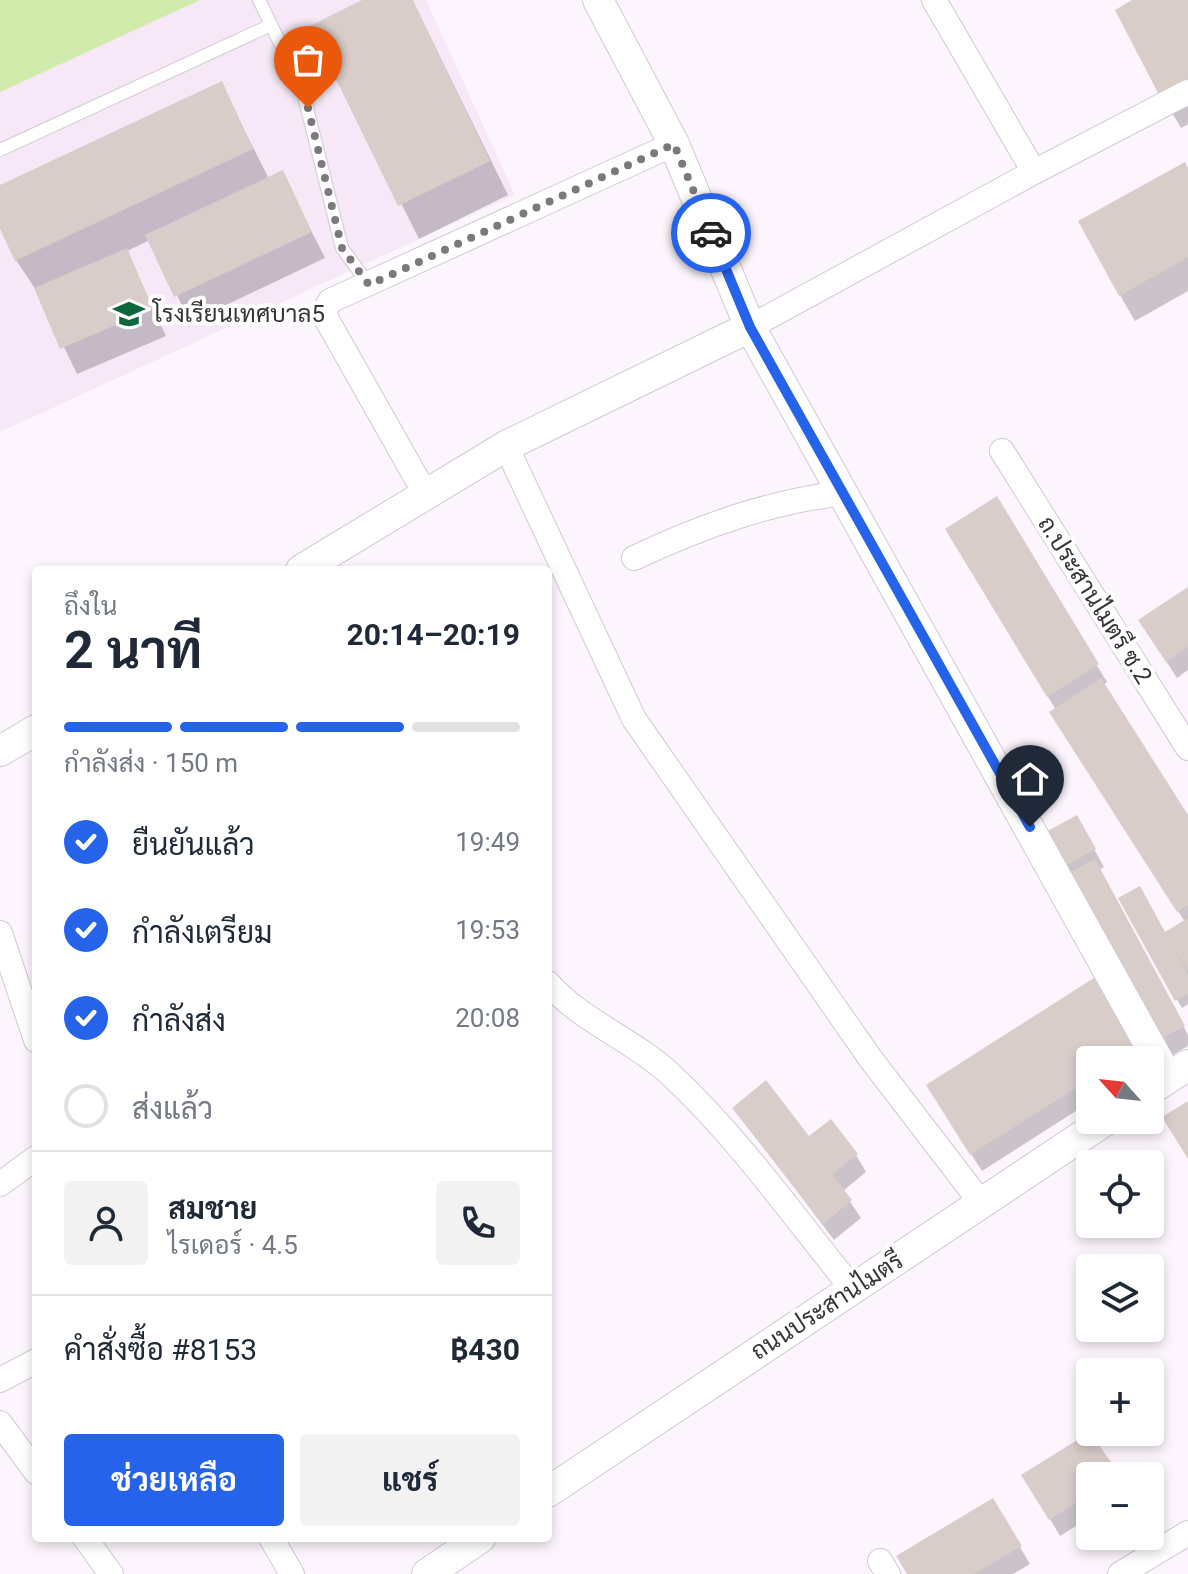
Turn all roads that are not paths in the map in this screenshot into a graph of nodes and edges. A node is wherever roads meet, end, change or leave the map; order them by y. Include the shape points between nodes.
1 (259, 0) edge
2 (598, 0) edge
3 (934, 0) edge
4 (271, 25) junction
5 (1188, 92) edge
6 (674, 144) junction
7 (0, 150) edge
8 (1034, 172) junction
9 (369, 285) junction
10 (750, 327) junction
11 (506, 446) junction
12 (1002, 451) dead end
13 (845, 493) junction
14 (426, 495) junction
15 (634, 558) dead end
16 (308, 566) edge
17 (32, 732) edge
18 (1188, 748) edge
19 (0, 751) edge
20 (0, 933) edge
21 (552, 988) edge
22 (10, 1001) edge
23 (32, 1034) edge
24 (1169, 1077) edge
25 (1085, 1134) edge
26 (32, 1161) edge
27 (0, 1184) edge
28 (982, 1204) junction
29 (852, 1288) junction
30 (32, 1363) edge
31 (0, 1380) edge
32 (0, 1423) edge
33 (32, 1467) edge
34 (552, 1489) edge
35 (1188, 1533) edge
36 (88, 1542) edge
37 (273, 1542) edge
38 (474, 1542) edge
39 (111, 1574) edge
40 (292, 1574) edge
41 (427, 1574) edge
42 (1120, 1574) edge

1 - 4 lane
2 - 6 street
3 - 8 street
4 - 7 lane
4 - 9 lane via 302,88 342,248
5 - 8 street
6 - 9 street
6 - 10 street
8 - 10 street
9 - 14 street via 330,301 324,312
10 - 11 street
10 - 13 street
11 - 14 street
11 - 28 street via 634,719 870,1058
12 - 18 street, ถ.ประสานไมตรี ซ.2
13 - 15 street via 752,511
13 - 24 street
14 - 16 street
17 - 19 street
20 - 22 street
21 - 29 street via 566,1004 631,1042 709,1112
22 - 23 street
25 - 28 street, ถนนประสานไมตรี
26 - 27 street
28 - 29 street, ถนนประสานไมตรี
29 - 34 street, ถนนประสานไมตรี
30 - 31 street
32 - 33 street
35 - 42 street
36 - 39 street
37 - 40 street
38 - 41 street

